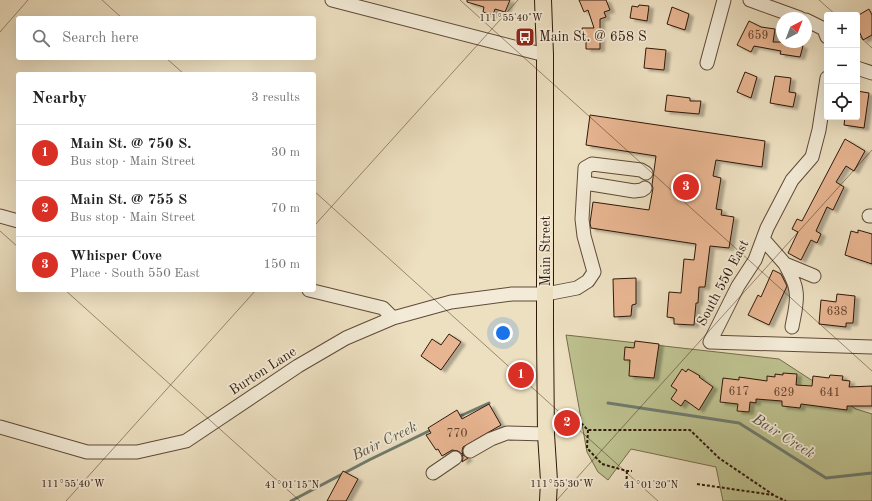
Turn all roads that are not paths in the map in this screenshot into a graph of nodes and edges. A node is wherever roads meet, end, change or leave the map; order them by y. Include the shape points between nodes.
1 (332, 0) edge
2 (543, 0) edge
3 (724, 0) edge
4 (750, 0) edge
5 (783, 12) edge
6 (812, 23) edge
7 (824, 29) edge
8 (545, 55) junction
9 (707, 63) dead end
10 (860, 69) edge
11 (872, 73) edge
12 (826, 84) edge
13 (646, 173) dead end
14 (584, 183) junction
15 (645, 188) dead end
16 (0, 216) edge
17 (16, 220) edge
18 (763, 239) junction
19 (785, 264) junction
20 (814, 276) dead end
21 (316, 292) edge
22 (546, 294) junction
23 (393, 318) junction
24 (792, 327) dead end
25 (872, 347) edge
26 (0, 427) edge
27 (546, 434) junction
28 (470, 451) dead end
29 (455, 458) dead end
30 (433, 473) dead end
31 (548, 501) edge

1 - 8 street
2 - 8 main road, Main Street
3 - 9 street
4 - 5 street
6 - 7 street
8 - 22 main road, Main Street
10 - 11 street
12 - 18 street, South 550 East via 812,157 792,180
13 - 14 street via 641,170 592,164 586,168
14 - 15 street via 634,191
14 - 22 street, Burton Lane via 582,219 594,272 588,281 577,288
16 - 17 street
18 - 19 street, South 550 East
18 - 25 street, South 550 East via 755,260 738,286 710,342
19 - 20 street, South 550 East
19 - 24 street via 796,291
21 - 23 street via 383,308
22 - 23 street, Burton Lane via 512,294 451,302
22 - 27 main road, Main Street
23 - 26 street, Burton Lane via 346,338 298,366 186,441 137,452 87,452
27 - 28 street via 507,432
27 - 31 main road, Main Street
29 - 30 street

